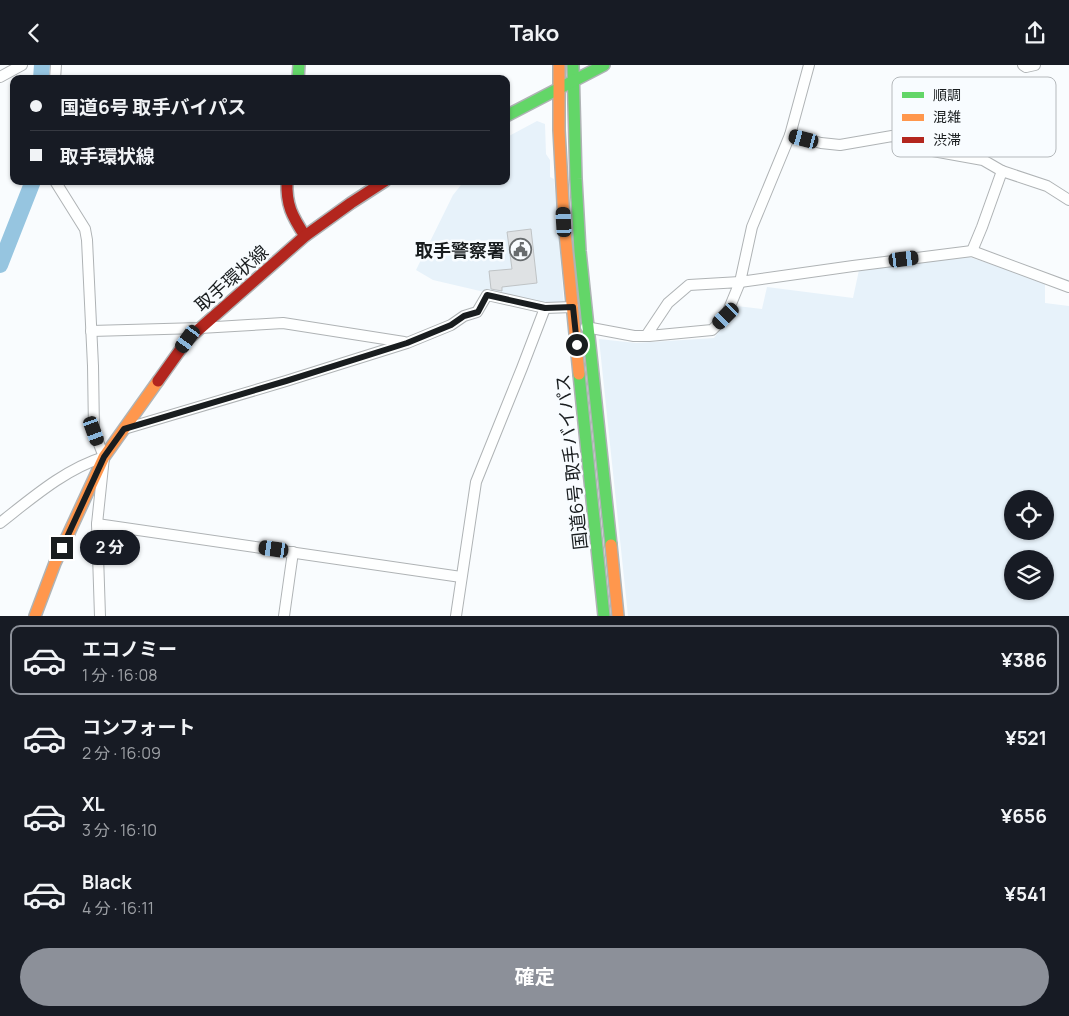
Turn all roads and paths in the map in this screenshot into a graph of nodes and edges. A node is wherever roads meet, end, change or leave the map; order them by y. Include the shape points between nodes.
1 (22, 65) edge
2 (559, 65) edge
3 (573, 65) edge
4 (604, 65) edge
5 (808, 65) edge
6 (1023, 65) edge
7 (1035, 65) edge
8 (0, 77) edge
9 (573, 81) junction
10 (559, 88) junction
11 (510, 114) edge
12 (790, 135) junction
13 (892, 136) edge
14 (966, 157) edge
15 (1002, 171) junction
16 (57, 185) edge
17 (287, 185) edge
18 (379, 185) edge
19 (1069, 200) edge
20 (305, 236) junction
21 (972, 251) junction
22 (740, 282) junction
23 (1069, 287) edge
24 (573, 307) junction
25 (545, 308) junction
26 (588, 327) junction
27 (200, 328) junction
28 (575, 328) junction
29 (91, 331) junction
30 (646, 336) junction
31 (407, 343) junction
32 (124, 429) junction
33 (104, 457) junction
34 (0, 523) edge
35 (97, 524) junction
36 (293, 552) junction
37 (461, 577) junction
38 (35, 616) edge
39 (100, 616) edge
40 (284, 616) edge
41 (456, 616) edge
42 (604, 616) edge
43 (618, 616) edge

1 - 8 street
2 - 10 main road, 国道6号 取手バイパス
3 - 9 main road, 国道6号 取手バイパス
4 - 9 main road
5 - 12 street
6 - 7 street
9 - 10 main road
9 - 26 main road, 国道6号 取手バイパス via 576,188
10 - 11 main road
10 - 24 main road, 国道6号 取手バイパス via 564,222
12 - 13 street via 840,145
12 - 22 street via 752,227
14 - 15 street via 983,160
15 - 19 street via 1047,186
15 - 21 street
16 - 29 street via 84,229 87,240
17 - 20 main road via 287,205
18 - 20 main road, 取手環状線
20 - 27 main road, 取手環状線
21 - 22 street
21 - 23 street
22 - 30 street via 689,285 668,303
22 - 30 street via 726,316 712,330
24 - 25 street
24 - 28 main road, 国道6号 取手バイパス
25 - 31 street via 487,295 478,312
25 - 37 street via 476,483
26 - 28 street
26 - 30 street
26 - 43 main road, 国道6号 取手バイパス
27 - 29 street
27 - 31 street via 283,323
27 - 32 main road, 取手環状線 via 188,339
28 - 42 main road, 国道6号 取手バイパス
29 - 33 street via 94,431
31 - 32 street
32 - 33 main road, 取手環状線
33 - 34 street via 86,462
33 - 35 street
33 - 38 main road, 取手環状線 via 55,563
35 - 36 street
35 - 39 street
36 - 37 street
36 - 40 street
37 - 41 street

